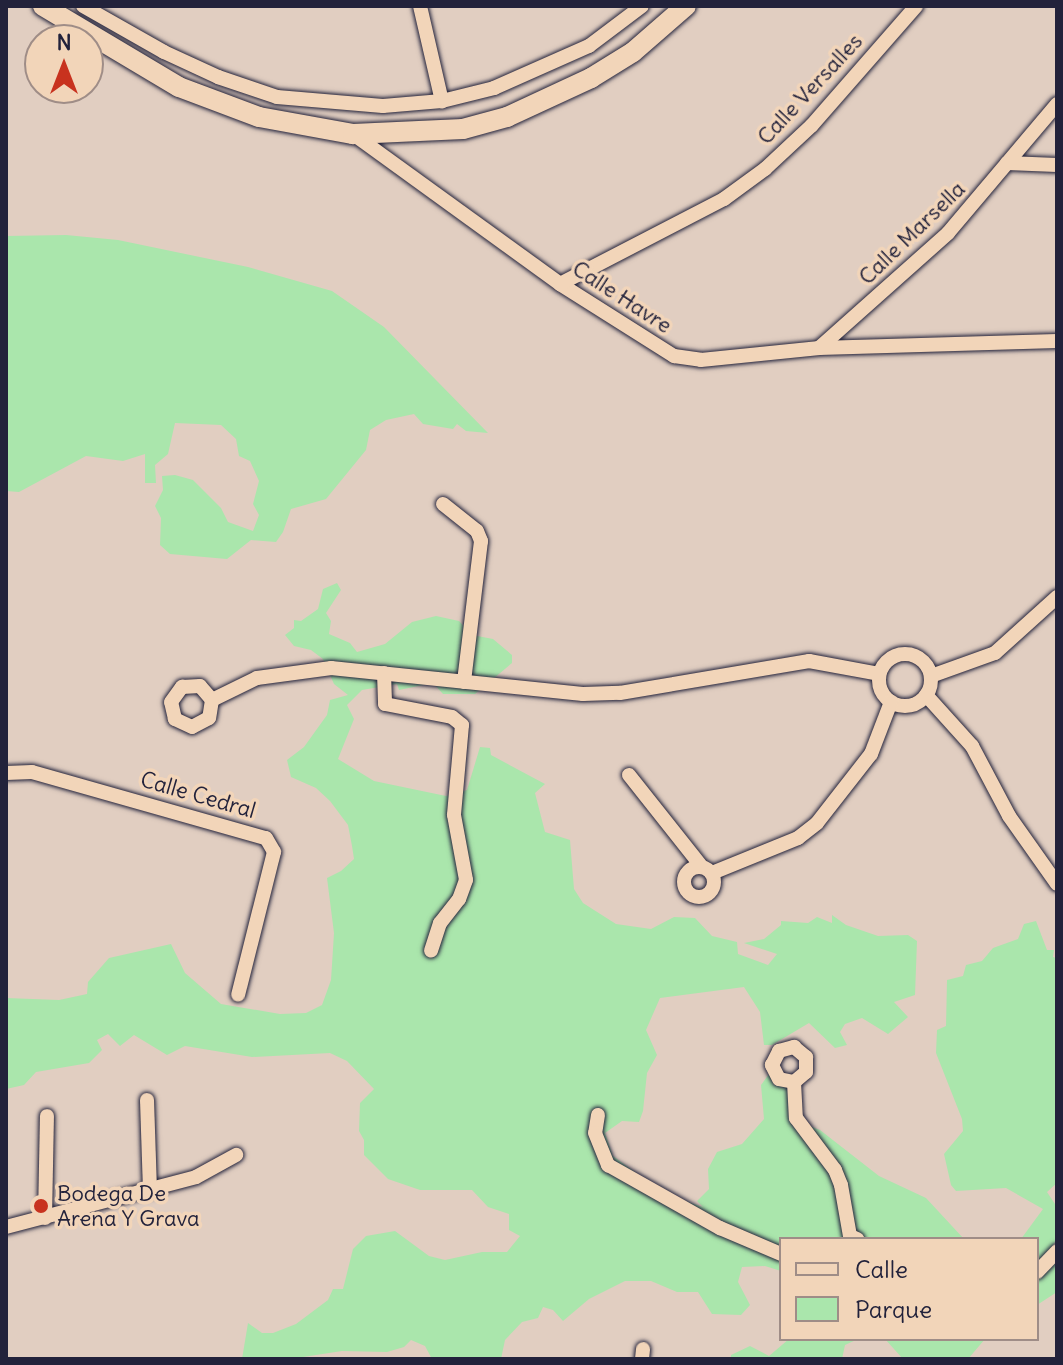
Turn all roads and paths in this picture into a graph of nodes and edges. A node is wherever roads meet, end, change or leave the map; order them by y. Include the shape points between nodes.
1 (43, 6) edge
2 (83, 6) edge
3 (420, 6) edge
4 (642, 6) edge
5 (686, 6) edge
6 (916, 6) edge
7 (442, 101) junction
8 (1057, 104) edge
9 (353, 134) junction
10 (1007, 163) junction
11 (1057, 165) edge
12 (560, 284) junction
13 (1057, 341) edge
14 (819, 348) junction
15 (443, 504) dead end
16 (1057, 597) edge
17 (384, 673) junction
18 (879, 674) junction
19 (931, 676) junction
20 (464, 682) junction
21 (926, 695) junction
22 (212, 700) dead end
23 (891, 702) junction
24 (6, 773) edge
25 (629, 775) dead end
26 (1057, 884) edge
27 (431, 951) dead end
28 (238, 995) dead end
29 (794, 1082) dead end
30 (147, 1100) dead end
31 (598, 1115) dead end
32 (47, 1116) dead end
33 (236, 1155) dead end
34 (150, 1191) junction
35 (45, 1218) junction
36 (6, 1227) edge
37 (850, 1237) edge
38 (1057, 1251) edge
39 (779, 1253) edge
40 (1039, 1270) edge

1 - 9 main road via 179,87 259,117
2 - 7 street via 164,52 277,97 383,106
3 - 7 street
4 - 7 street via 589,46 494,88
5 - 9 main road via 633,52 507,117 463,129
6 - 12 street, Calle Versalles via 812,125 765,169 724,199
8 - 10 street, Calle Marsella
9 - 12 street, Calle Havre
10 - 11 street
10 - 14 street, Calle Marsella via 948,233
12 - 14 street, Calle Havre via 674,356 701,360
13 - 14 street, Calle Havre
15 - 20 street via 477,531 481,541
16 - 19 street via 995,653
17 - 20 street
17 - 22 street via 287,671 257,678
17 - 27 street via 385,704 452,717 462,725 454,815 466,880 440,923
18 - 19 street via 889,660 906,654 922,661
18 - 20 street via 809,661 620,693
18 - 23 street via 882,693
19 - 21 street
21 - 23 street via 915,704
21 - 26 street via 972,746 1009,816
23 - 25 street via 871,754 817,823 798,838 707,870
24 - 28 street, Calle Cedral via 32,772 266,838 274,852
29 - 37 street via 796,1118 835,1170
30 - 34 street
31 - 39 street via 595,1133 608,1165 720,1228
32 - 35 street
33 - 34 street via 196,1177
34 - 35 street
35 - 36 street
38 - 40 street

